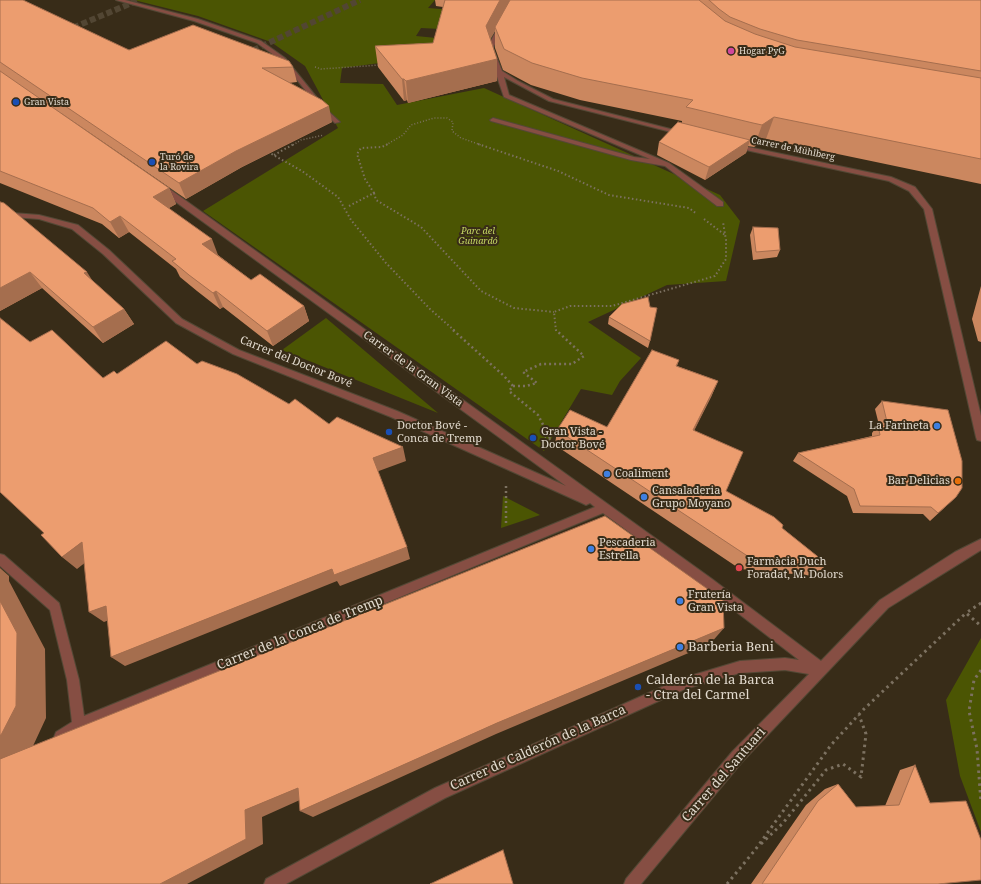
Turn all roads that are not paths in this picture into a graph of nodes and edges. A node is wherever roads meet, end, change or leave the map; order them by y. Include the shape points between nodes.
1 (119, 0) edge
2 (503, 22) edge
3 (499, 72) junction
4 (493, 120) dead end
5 (337, 122) dead end
6 (690, 135) edge
7 (729, 145) edge
8 (667, 164) junction
9 (157, 184) edge
10 (720, 204) road end
11 (0, 214) edge
12 (981, 437) edge
13 (604, 508) junction
14 (981, 544) edge
15 (0, 559) edge
16 (821, 669) junction
17 (79, 725) junction
18 (53, 742) edge
19 (271, 884) edge
20 (631, 884) edge

1 - 5 street via 196,20 258,42 283,59 324,110
2 - 3 street via 490,48
3 - 6 street via 551,100
3 - 8 street via 506,96
4 - 8 street via 634,159
7 - 12 street, Carrer de Mühlberg via 891,179 912,189 928,209
8 - 10 street
9 - 13 street, Carrer de la Gran Vista
11 - 13 street, Carrer del Doctor Bové via 39,217 74,227 106,252 179,321 236,352 394,414
13 - 16 street, Carrer de la Gran Vista
13 - 17 street, Carrer de la Conca de Tremp
14 - 16 street, Carrer del Santuari via 884,604
15 - 17 street via 55,606 73,680
16 - 19 street, Carrer de Calderón de la Barca via 785,664 740,667 684,683 440,793
16 - 20 street, Carrer del Santuari via 737,757
17 - 18 street, Carrer de la Conca de Tremp

